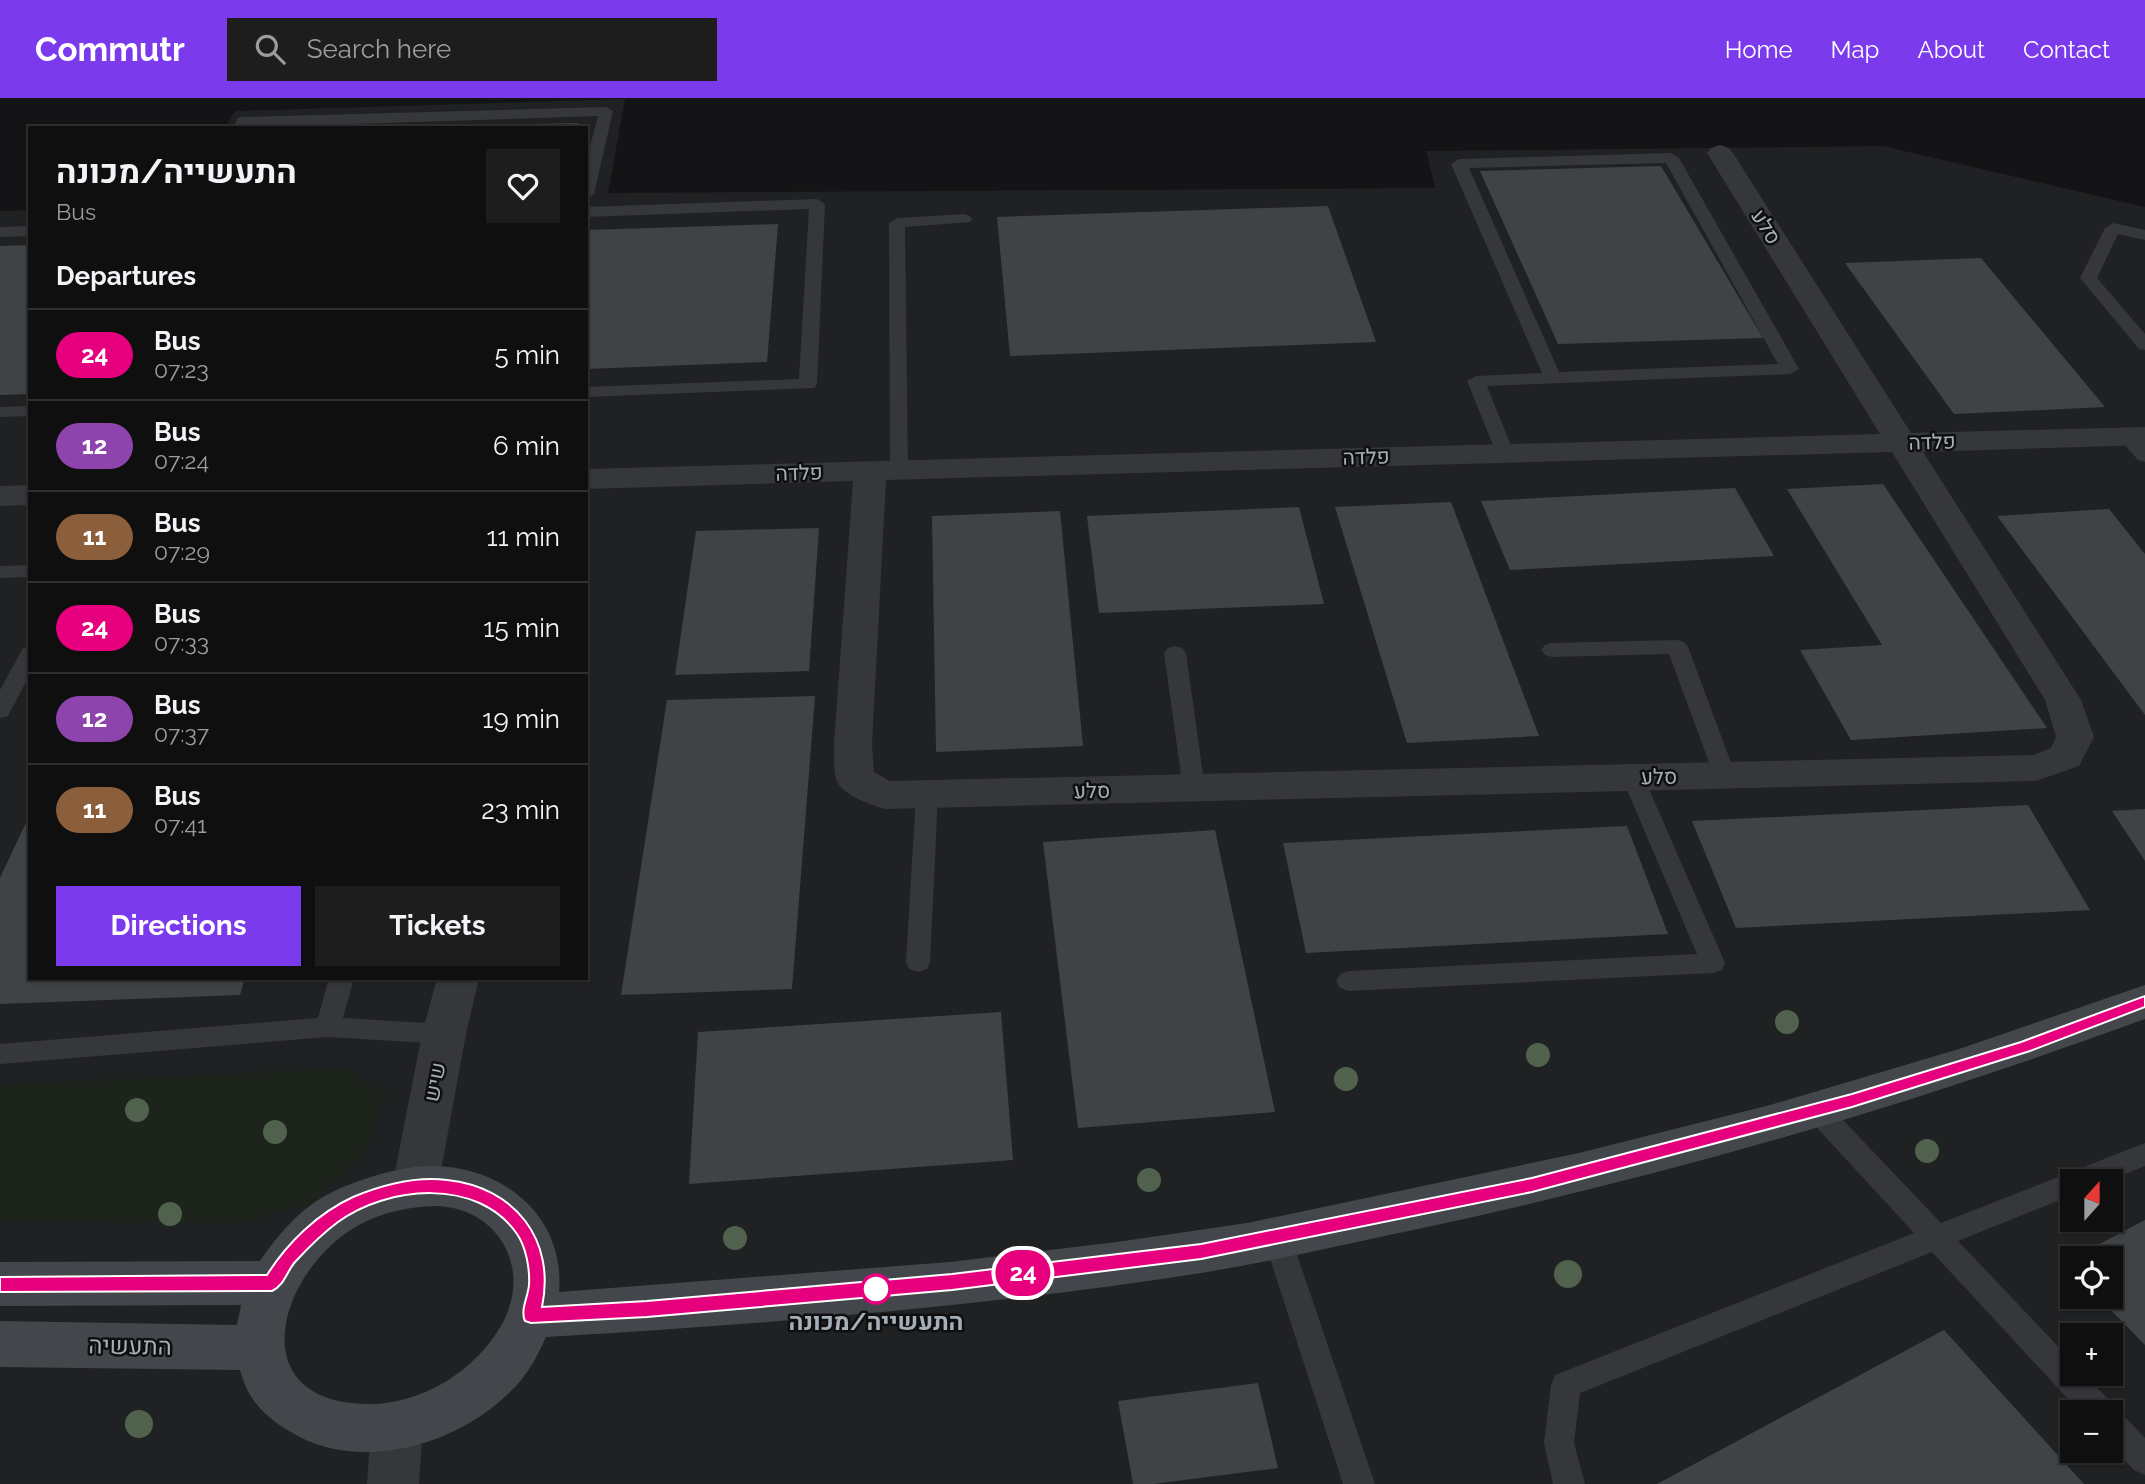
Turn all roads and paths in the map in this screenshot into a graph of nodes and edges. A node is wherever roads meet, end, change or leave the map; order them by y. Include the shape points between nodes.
1 (241, 126) edge
2 (1720, 153) dead end
3 (588, 186) edge
4 (588, 212) edge
5 (964, 219) dead end
6 (0, 232) edge
7 (28, 232) edge
8 (2145, 236) edge
9 (2145, 345) edge
10 (1553, 378) junction
11 (588, 393) edge
12 (28, 411) edge
13 (0, 412) edge
14 (1903, 443) junction
15 (2139, 443) edge
16 (1505, 453) junction
17 (884, 471) junction
18 (588, 485) edge
19 (28, 495) edge
20 (0, 496) edge
21 (28, 571) edge
22 (0, 572) edge
23 (1552, 649) dead end
24 (1175, 653) dead end
25 (28, 657) edge
26 (0, 711) edge
27 (1724, 776) junction
28 (1633, 778) junction
29 (1194, 789) junction
30 (927, 795) junction
31 (918, 962) dead end
32 (341, 980) edge
33 (458, 980) edge
34 (1349, 981) dead end
35 (2145, 1002) edge
36 (328, 1027) junction
37 (444, 1034) junction
38 (0, 1054) edge
39 (1818, 1110) junction
40 (2145, 1154) edge
41 (2107, 1169) edge
42 (415, 1187) junction
43 (2060, 1188) edge
44 (1277, 1237) junction
45 (1935, 1238) junction
46 (272, 1283) junction
47 (0, 1284) edge
48 (531, 1315) junction
49 (0, 1344) edge
50 (259, 1348) junction
51 (2089, 1400) edge
52 (397, 1426) junction
53 (2123, 1437) edge
54 (2145, 1460) edge
55 (393, 1484) edge
56 (1359, 1484) edge
57 (1569, 1484) edge

1 - 3 lane via 243,121 606,111
2 - 14 street, סלע
4 - 11 lane via 817,204 808,384
5 - 17 lane via 897,223
6 - 7 lane
8 - 9 lane via 2113,228 2088,278
10 - 10 lane via 1458,164 1671,158 1790,369
10 - 16 lane via 1476,381
12 - 13 lane
14 - 15 street, פלדה
14 - 16 street, פלדה
14 - 27 street, סלע via 2063,700 2075,737 2066,757 2036,768
16 - 17 street, פלדה
17 - 18 street, פלדה
17 - 30 street, סלע via 853,744 855,779 884,795
19 - 20 street
21 - 22 lane
23 - 27 lane via 1677,647
24 - 29 lane
25 - 26 lane
27 - 28 street, סלע
28 - 29 street, סלע
28 - 34 lane via 1713,963
29 - 30 street, סלע
30 - 31 lane
32 - 36 lane
33 - 37 street, שיש
35 - 39 street via 2025,1047
36 - 37 lane
36 - 38 lane
37 - 42 street, שיש
39 - 44 street via 1532,1185
39 - 45 lane
40 - 41 lane
42 - 46 street via 386,1192 332,1217 287,1258
42 - 48 street via 448,1187 478,1195 504,1209 523,1229 535,1255 538,1285
43 - 45 lane
44 - 48 street via 952,1282
44 - 56 lane
45 - 51 lane
45 - 57 lane via 1566,1385 1559,1443
46 - 47 street
46 - 50 street via 263,1305
48 - 52 street via 517,1346 494,1374 432,1415
49 - 50 street, התעשיה
50 - 52 street via 265,1374 280,1397 302,1414 331,1425 363,1429
52 - 55 street
53 - 54 lane

